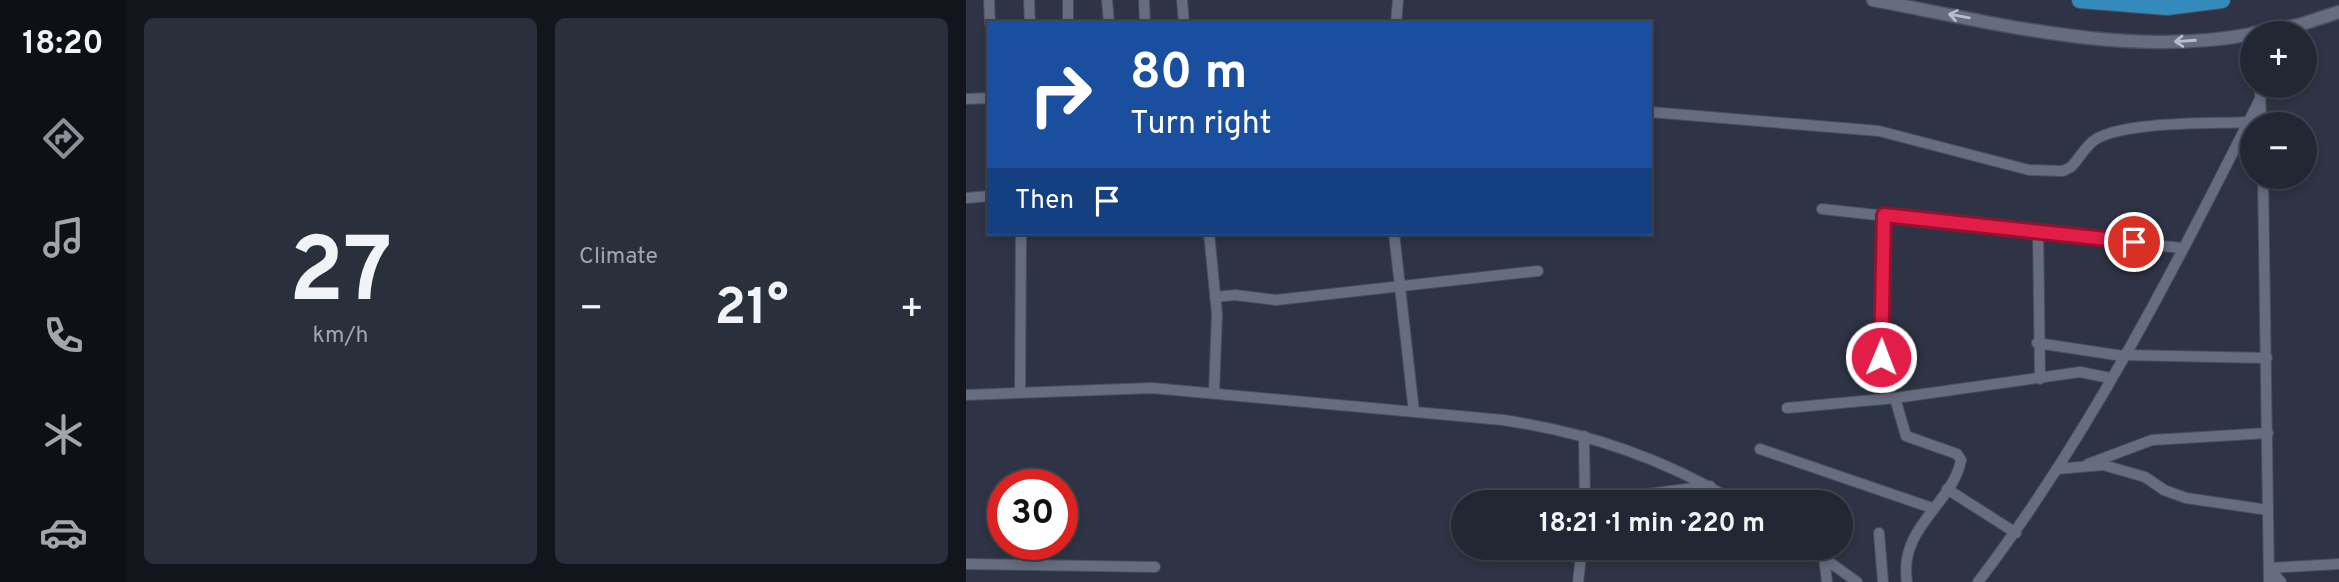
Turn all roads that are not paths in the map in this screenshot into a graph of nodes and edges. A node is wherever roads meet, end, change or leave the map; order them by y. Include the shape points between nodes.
1 (989, 0) edge
2 (1029, 0) edge
3 (1068, 0) edge
4 (1107, 0) edge
5 (1144, 0) edge
6 (1182, 0) edge
7 (1398, 0) edge
8 (1872, 0) edge
9 (2080, 0) edge
10 (2222, 0) edge
11 (2339, 12) edge
12 (990, 21) edge
13 (1030, 21) edge
14 (1068, 21) edge
15 (1109, 21) edge
16 (1145, 21) edge
17 (1184, 21) edge
18 (1396, 21) edge
19 (2311, 21) edge
20 (2240, 35) edge
21 (987, 98) edge
22 (966, 99) edge
23 (2260, 99) joint
24 (1652, 112) edge
25 (2253, 112) edge
26 (2261, 112) edge
27 (2240, 122) edge
28 (2240, 137) edge
29 (2263, 189) edge
30 (987, 197) edge
31 (966, 198) edge
32 (1822, 209) dead end
33 (1884, 215) junction
34 (2038, 230) junction
35 (1021, 235) edge
36 (1209, 235) edge
37 (1394, 235) edge
38 (2182, 248) junction
39 (1538, 271) dead end
40 (1400, 288) junction
41 (1215, 297) junction
42 (2038, 342) junction
43 (2123, 356) junction
44 (1881, 357) dead end
45 (2267, 358) junction
46 (2110, 378) junction
47 (2040, 379) junction
48 (1020, 392) junction
49 (1214, 393) junction
50 (966, 395) edge
51 (1895, 398) junction
52 (1787, 408) dead end
53 (1414, 412) junction
54 (2268, 433) junction
55 (1584, 436) junction
56 (1760, 449) dead end
57 (2084, 465) junction
58 (2057, 469) junction
59 (1710, 486) junction
60 (1947, 488) junction
61 (1585, 490) edge
62 (1679, 490) edge
63 (1716, 490) edge
64 (1932, 508) junction
65 (2268, 510) junction
66 (1879, 533) dead end
67 (2016, 533) junction
68 (1580, 560) edge
69 (1824, 560) edge
70 (1828, 560) edge
71 (2268, 562) junction
72 (966, 564) edge
73 (2339, 564) edge
74 (1155, 567) dead end
75 (1578, 582) edge
76 (1827, 582) edge
77 (1857, 582) edge
78 (1883, 582) edge
79 (1907, 582) edge
80 (1978, 582) edge
81 (2269, 582) edge
82 (2281, 582) edge

1 - 12 street
2 - 13 street
3 - 14 street
4 - 15 street
5 - 16 street
6 - 17 street
7 - 18 street
20 -> 8 street via 2127,42
9 - 10 highway via 2167,7
11 - 19 street
21 - 22 street
23 - 25 street
23 - 26 street
24 - 27 street via 1879,131 2029,170 2050,171 2071,167 2086,146 2115,132
28 - 38 street
29 - 45 street
30 - 31 street
32 - 33 street
33 - 34 street
33 - 44 street
34 - 38 street
34 - 42 street
35 - 48 street
36 - 41 street
37 - 40 street
38 - 43 street
39 - 40 street
40 - 41 street via 1276,300
40 - 53 street
41 - 49 street
42 - 43 street
42 - 47 street
43 - 45 street
43 - 46 street
45 - 54 street
46 - 47 street via 2080,372
46 - 58 street
47 - 51 street
48 - 49 street via 1152,388
48 - 50 street
49 - 53 street
51 - 52 street
51 - 60 street via 1906,436 1959,456 1961,463
53 - 55 street via 1503,420
54 - 57 street via 2152,440
54 - 65 street
55 - 59 street via 1649,456
55 - 61 street
56 - 64 street
57 - 58 street
57 - 65 street via 2145,477 2173,494 2195,500
58 - 67 street
59 - 62 street
59 - 63 street
60 - 64 street
60 - 67 street
64 - 79 street via 1906,555
65 - 71 street
66 - 78 street
67 - 80 street
68 - 75 street
69 - 76 street
70 - 77 street
71 - 73 street
71 - 81 street
71 - 82 street
72 - 74 street

